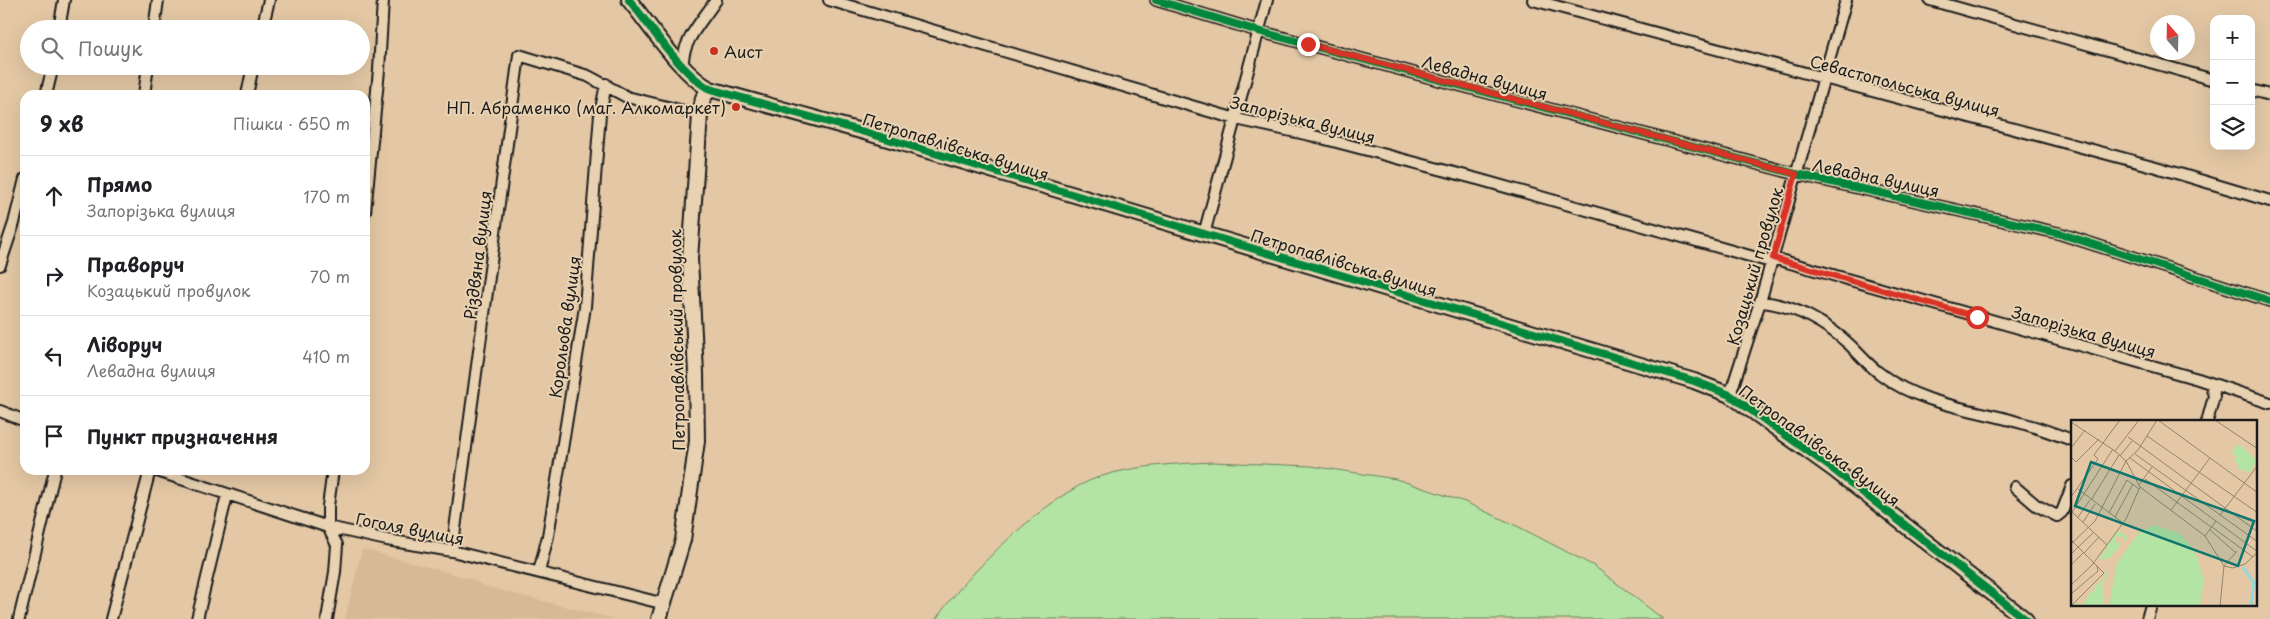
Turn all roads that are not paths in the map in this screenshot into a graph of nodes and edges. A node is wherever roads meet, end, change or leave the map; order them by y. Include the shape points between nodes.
1 (64, 0) edge
2 (158, 0) edge
3 (268, 0) edge
4 (383, 0) edge
5 (629, 0) edge
6 (716, 0) edge
7 (829, 0) edge
8 (1156, 0) edge
9 (1267, 0) edge
10 (1532, 0) edge
11 (1846, 0) edge
12 (1930, 0) edge
13 (61, 20) edge
14 (155, 20) edge
15 (264, 20) edge
16 (1258, 31) junction
17 (683, 66) junction
18 (51, 75) edge
19 (147, 75) edge
20 (251, 75) edge
21 (1823, 78) junction
22 (2210, 79) edge
23 (606, 84) junction
24 (710, 89) junction
25 (47, 90) edge
26 (145, 90) edge
27 (247, 90) edge
28 (2255, 91) edge
29 (2270, 95) edge
30 (700, 115) junction
31 (1236, 119) junction
32 (370, 161) edge
33 (1796, 174) junction
34 (20, 199) edge
35 (2270, 201) edge
36 (1204, 234) junction
37 (1772, 260) junction
38 (0, 265) edge
39 (2270, 300) edge
40 (1760, 302) junction
41 (2211, 385) junction
42 (1730, 395) junction
43 (2270, 403) edge
44 (0, 411) edge
45 (20, 419) edge
46 (2208, 420) edge
47 (2071, 440) edge
48 (54, 475) edge
49 (149, 475) edge
50 (172, 475) edge
51 (332, 475) edge
52 (2015, 487) dead end
53 (2071, 489) edge
54 (227, 495) junction
55 (328, 527) junction
56 (452, 551) junction
57 (539, 572) junction
58 (665, 604) junction
59 (2151, 606) edge
60 (19, 619) edge
61 (111, 619) edge
62 (197, 619) edge
63 (327, 619) edge
64 (659, 619) edge
65 (2025, 619) edge
66 (2147, 619) edge

1 - 13 street
2 - 14 street
3 - 15 street
4 - 32 street
5 - 17 street, Петропавлівська вулиця
6 - 17 street via 682,54
7 - 31 street, Запорізька вулиця
8 - 16 street, Левадна вулиця
9 - 16 street
10 - 21 street, Севастопольська вулиця
11 - 21 street, Козацький провулок
12 - 22 street
16 - 31 street
16 - 33 street, Левадна вулиця
17 - 24 street, Петропавлівська вулиця
18 - 25 street
19 - 26 street
20 - 27 street
21 - 33 street, Козацький провулок
21 - 35 street, Севастопольська вулиця via 2156,167
23 - 30 street via 627,97
23 - 56 street, Різдвяна вулиця via 519,54
23 - 57 street, Корольова вулиця via 600,114 585,307 548,536
24 - 30 street, Петропавлівський провулок via 703,98
24 - 36 street, Петропавлівська вулиця
28 - 29 street
30 - 58 street, Петропавлівський провулок via 690,260 697,441 683,540
31 - 36 street
31 - 37 street, Запорізька вулиця via 1310,135
33 - 37 street, Козацький провулок
33 - 39 street, Левадна вулиця via 2058,233
34 - 38 street
36 - 42 street, Петропавлівська вулиця via 1685,378
37 - 40 street, Козацький провулок
37 - 41 street, Запорізька вулиця
40 - 42 street, Козацький провулок
40 - 47 street via 1786,306 1831,330 1899,386
41 - 43 street, Запорізька вулиця
41 - 46 street via 2214,396
42 - 65 street, Петропавлівська вулиця via 1833,468
44 - 45 street
48 - 60 street
49 - 61 street
50 - 54 street, Гоголя вулиця
51 - 55 street
52 - 53 street via 2036,505 2057,516 2062,512
54 - 55 street, Гоголя вулиця
54 - 62 street
55 - 56 street, Гоголя вулиця
55 - 63 street via 337,545 336,572
56 - 57 street, Гоголя вулиця
57 - 58 street, Гоголя вулиця
58 - 64 street, Петропавлівський провулок
59 - 66 street

